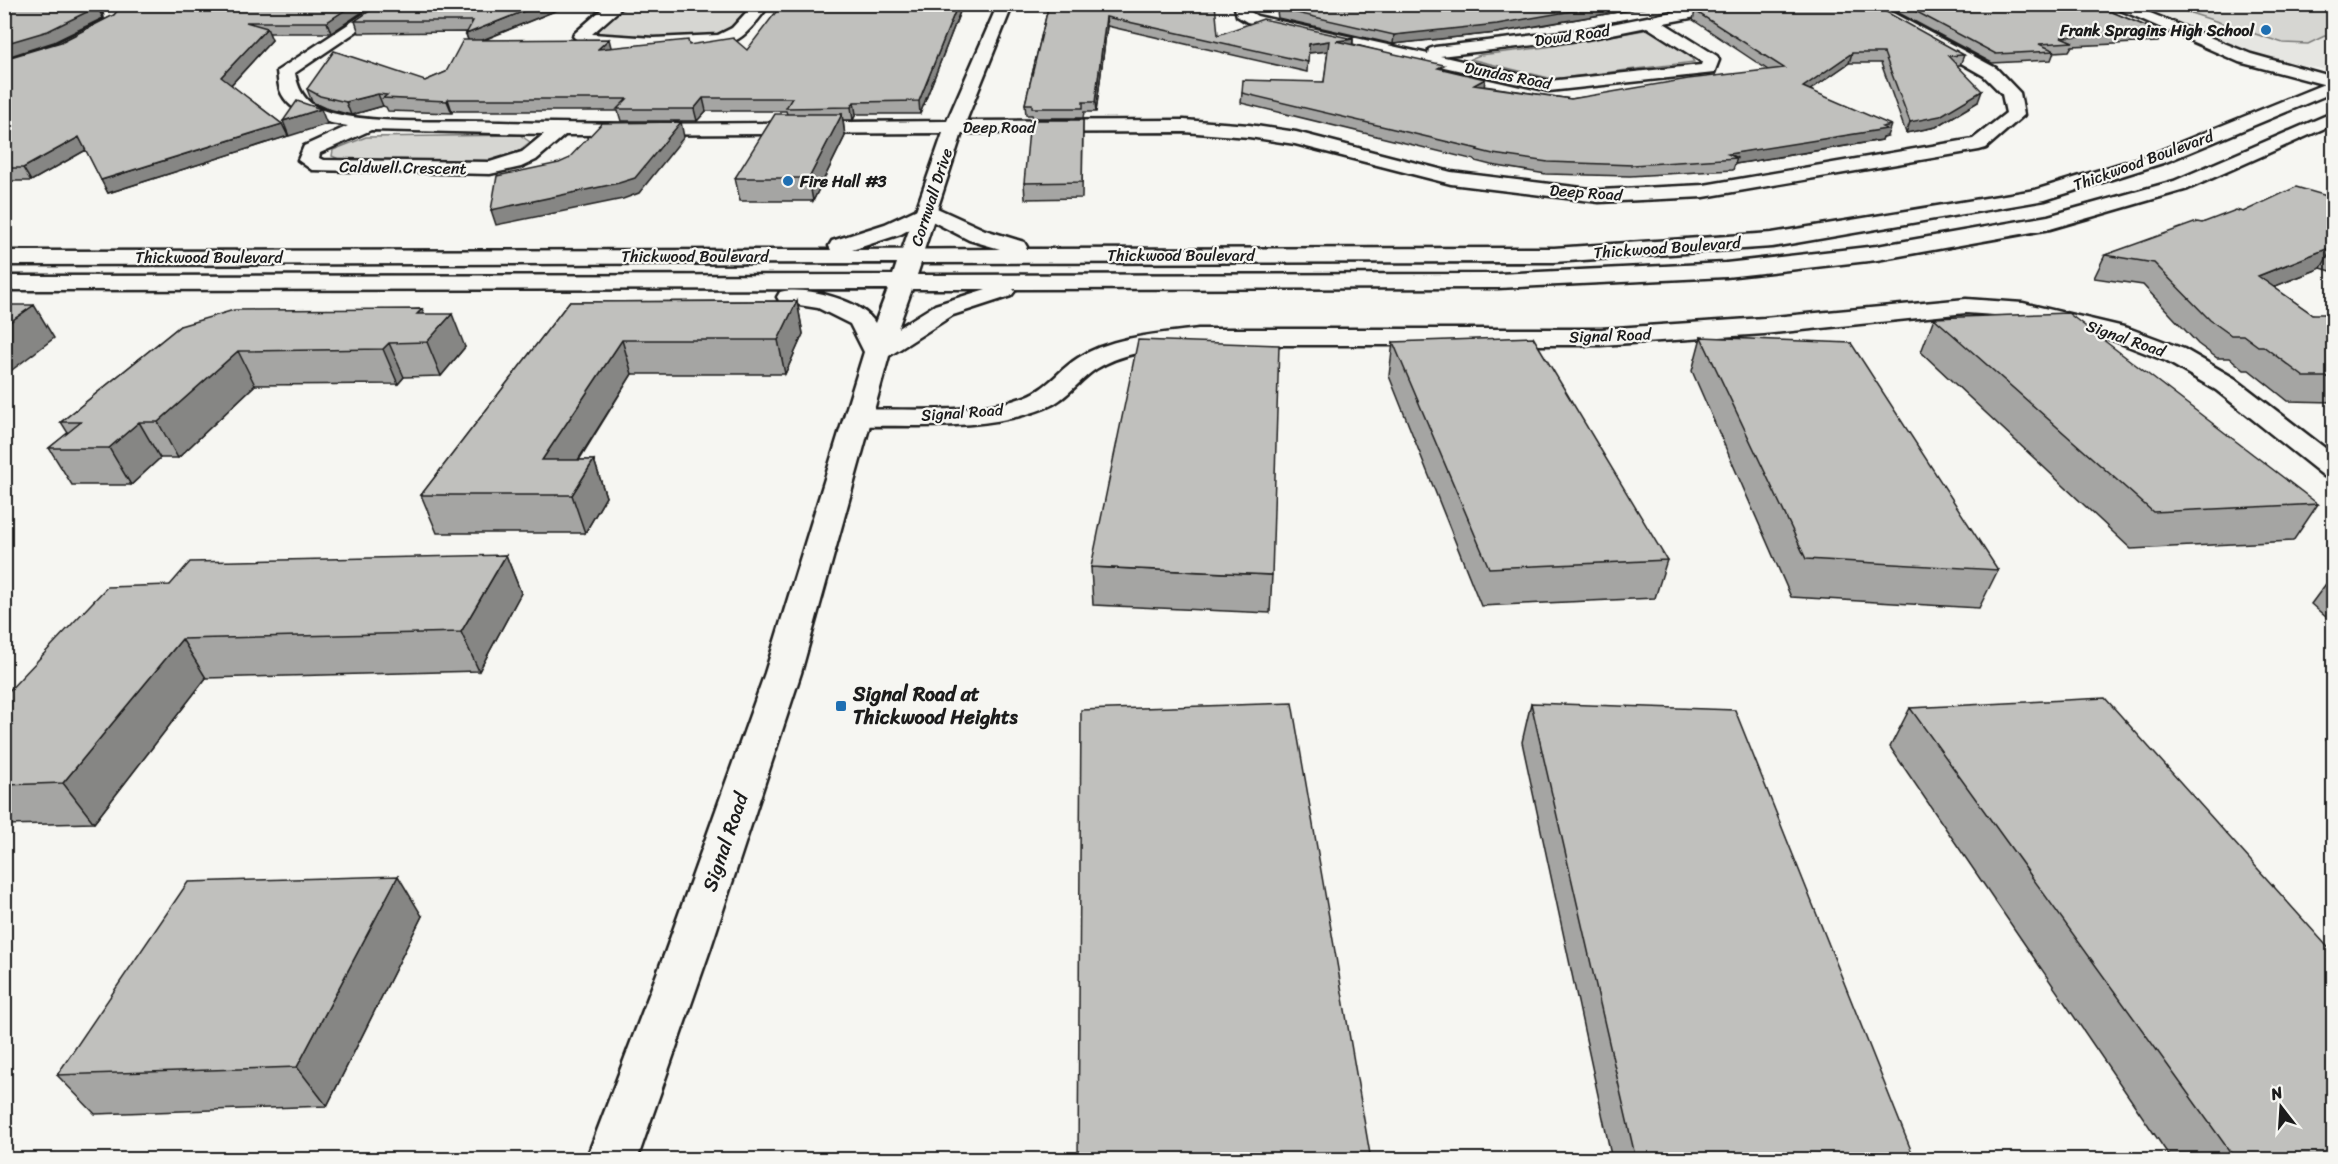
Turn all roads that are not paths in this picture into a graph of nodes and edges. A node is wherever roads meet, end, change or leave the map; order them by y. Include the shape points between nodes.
1 (104, 4) edge
2 (390, 4) edge
3 (620, 4) edge
4 (763, 4) edge
5 (1006, 4) edge
6 (1241, 4) edge
7 (1766, 4) edge
8 (1864, 4) edge
9 (2114, 4) edge
10 (1649, 21) junction
11 (1414, 55) junction
12 (4, 65) edge
13 (2334, 83) edge
14 (2334, 117) edge
15 (368, 124) junction
16 (954, 127) junction
17 (560, 129) junction
18 (928, 210) junction
19 (1097, 255) junction
20 (810, 256) junction
21 (911, 256) junction
22 (4, 258) edge
23 (903, 281) junction
24 (681, 282) junction
25 (1034, 282) junction
26 (4, 283) edge
27 (877, 352) junction
28 (859, 418) junction
29 (2334, 470) edge
30 (611, 1160) edge

1 - 12 street via 113,21 94,33 48,54
2 - 15 street, Caldwell Crescent via 286,71 289,90 299,103 325,117
3 - 4 street via 581,36 597,42 679,42 729,37
5 - 16 street, Cornwall Drive
6 - 11 street, Dundas Road via 1242,13 1252,19
7 - 10 street, Dowd Road via 1717,8
8 - 16 street, Deep Road via 1990,72 2011,93 2015,115 1979,144 1704,191 1599,196 1451,178 1296,138 1249,131 1184,126
9 - 13 street via 2245,58
10 - 11 street, Dowd Road via 1587,34
10 - 11 street, Dundas Road via 1711,60 1708,69 1549,86
13 - 19 street, Thickwood Boulevard via 2159,158 2038,196 1772,240 1554,255
14 - 25 street, Thickwood Boulevard via 2181,185 2050,222 1877,253 1726,270 1498,281
15 - 17 street, Caldwell Crescent
15 - 17 street, Caldwell Crescent via 311,150 308,159 319,166 490,168 531,157
16 - 17 street, Caldwell Crescent
16 - 18 street, Cornwall Drive
18 - 19 street via 977,235 1011,246
18 - 20 street via 894,229
18 - 21 street, Cornwall Drive
19 - 21 street, Thickwood Boulevard
20 - 21 street, Thickwood Boulevard
20 - 22 street, Thickwood Boulevard
21 - 23 street, Cornwall Drive
23 - 24 street, Thickwood Boulevard
23 - 25 street, Thickwood Boulevard
23 - 27 street, Signal Road
24 - 26 street, Thickwood Boulevard
24 - 27 street via 824,301 860,320
25 - 27 street via 944,310
27 - 28 street, Signal Road
28 - 29 street, Signal Road via 993,413 1037,401 1064,386 1090,362 1136,345 1198,337 1601,337 1966,306 2024,310 2070,320 2119,333 2175,355 2226,384
28 - 30 street, Signal Road via 783,673

